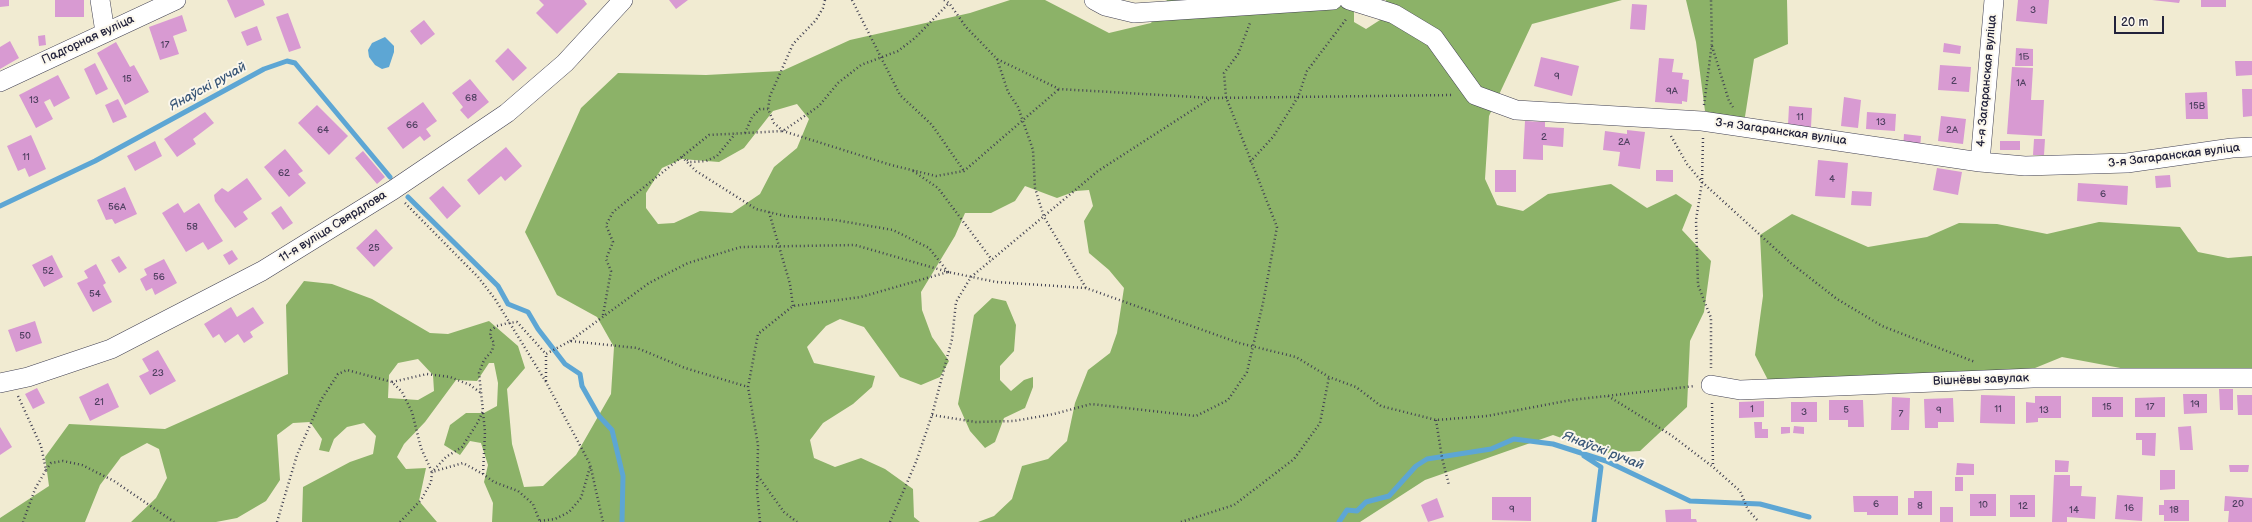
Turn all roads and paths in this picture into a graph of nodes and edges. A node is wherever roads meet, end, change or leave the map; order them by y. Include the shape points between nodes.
1 (100, 0) edge
2 (176, 0) edge
3 (623, 0) edge
4 (825, 0) edge
5 (852, 0) edge
6 (944, 0) edge
7 (1094, 0) edge
8 (1333, 0) edge
9 (1711, 0) edge
10 (1994, 0) edge
11 (1354, 2) edge
12 (949, 3) junction
13 (1255, 5) junction
14 (105, 32) junction
15 (1712, 43) junction
16 (880, 58) junction
17 (997, 59) junction
18 (0, 82) edge
19 (1058, 89) junction
20 (1475, 95) junction
21 (1298, 96) junction
22 (1226, 97) junction
23 (1212, 98) junction
24 (768, 109) junction
25 (1660, 119) junction
26 (1022, 120) junction
27 (1702, 121) junction
28 (1749, 128) junction
29 (783, 131) junction
30 (745, 133) junction
31 (736, 134) junction
32 (2252, 147) edge
33 (681, 156) junction
34 (1250, 162) junction
35 (1980, 162) junction
36 (911, 170) junction
37 (964, 171) junction
38 (1702, 182) junction
39 (393, 190) junction
40 (769, 212) junction
41 (1044, 217) junction
42 (779, 247) junction
43 (992, 260) junction
44 (948, 272) junction
45 (971, 277) junction
46 (1086, 288) junction
47 (793, 306) junction
48 (603, 315) junction
49 (508, 322) junction
50 (570, 341) junction
51 (1252, 346) junction
52 (546, 354) junction
53 (1977, 362) dead end
54 (1329, 377) junction
55 (2252, 378) edge
56 (6, 382) edge
57 (392, 382) junction
58 (546, 382) junction
59 (1711, 385) junction
60 (748, 387) junction
61 (482, 394) junction
62 (1607, 396) junction
63 (483, 411) junction
64 (932, 415) junction
65 (1436, 420) junction
66 (590, 464) junction
67 (1713, 467) junction
68 (46, 470) junction
69 (432, 472) junction
70 (483, 474) junction
71 (757, 475) junction
72 (1449, 485) dead end
73 (540, 521) edge
74 (23, 522) edge
75 (174, 522) edge
76 (278, 522) edge
77 (400, 522) edge
78 (603, 522) edge
79 (760, 522) edge
80 (797, 522) edge
81 (890, 522) edge
82 (1181, 522) edge
83 (1759, 522) edge

1 - 14 street
2 - 14 street, Падгорная вуліца
3 - 39 street, 11-я вуліца Свярдлова via 565,63 507,112
4 - 24 path via 816,20 793,44 770,96
5 - 16 path
6 - 12 path
7 - 13 street via 1105,6 1134,13
8 - 13 street
9 - 15 path
10 - 35 street, 4-я Загаранская вуліца
11 - 20 street via 1394,14 1434,38
11 - 21 path via 1341,25 1307,71
12 - 16 path via 915,38 898,51
12 - 17 path via 966,27
13 - 22 path via 1238,54 1224,73
14 - 18 street, Падгорная вуліца
15 - 27 path
15 - 28 path via 1729,101
16 - 29 path via 861,65 838,84 819,106
16 - 37 path via 900,95 932,125
17 - 19 path
17 - 26 path via 1008,92 1018,107
19 - 23 path
19 - 26 path
20 - 21 path
20 - 25 street, 3-я Загаранская вуліца via 1516,110
21 - 22 path
21 - 34 path via 1273,137
22 - 23 path
22 - 34 path
23 - 41 path via 1098,171
24 - 29 path via 774,123
24 - 30 path via 760,109 752,117
25 - 27 street, 3-я Загаранская вуліца
25 - 38 path via 1687,164
26 - 37 path
26 - 41 path via 1033,150 1035,188
27 - 28 street, 3-я Загаранская вуліца
27 - 38 path
28 - 35 street, 3-я Загаранская вуліца
29 - 30 path
29 - 36 path
30 - 31 path
31 - 33 path via 708,135
31 - 33 path via 717,156 706,162 690,162
32 - 35 street, 3-я Загаранская вуліца via 2127,163 2025,166
33 - 40 path via 696,171 723,190 756,209
33 - 48 path via 613,212 606,225 613,242 606,259 611,271
34 - 51 path via 1277,227
36 - 37 path via 936,176
36 - 43 path via 938,188
38 - 53 path via 1792,264 1837,299 1882,326
38 - 59 path via 1696,220 1698,285 1711,318
39 - 49 path via 478,277
39 - 56 street, 11-я вуліца Свярдлова via 262,271 111,349
40 - 42 path
40 - 44 path via 892,230 929,248
41 - 43 path
41 - 46 path
42 - 44 path via 856,245
42 - 47 path via 790,284
42 - 48 path via 741,247 688,263 649,283
43 - 45 path
44 - 45 path
44 - 47 path via 861,297
45 - 46 path via 996,282
45 - 64 path via 956,302 952,339
46 - 51 path
47 - 60 path via 758,334
48 - 50 path
49 - 52 path via 517,322
49 - 58 path
49 - 61 path via 491,330 490,336 494,343 492,351 484,360 480,373
50 - 52 path
50 - 60 path via 637,348 685,368
51 - 54 path via 1296,357
51 - 64 path via 1247,372 1228,400 1196,416 1091,404 1014,421 976,422
52 - 58 path
54 - 65 path via 1356,387 1380,406
54 - 82 path via 1320,423 1294,459 1234,505
55 - 59 street, Вішнёвы завулак via 2033,378 1740,390
56 - 68 path via 41,446
57 - 61 path via 427,374 450,376
57 - 69 path via 402,392 412,412 421,448
57 - 76 path via 347,370 338,374 320,400 297,455
58 - 66 path
59 - 62 path
59 - 67 path
60 - 71 path via 758,445
61 - 63 path
62 - 65 path via 1486,416
62 - 67 path via 1671,435
63 - 69 path via 462,447 446,457
63 - 70 path
64 - 81 path via 916,462
65 - 72 path
66 - 73 path via 581,498 569,512 556,519
66 - 78 path
67 - 83 path via 1740,491 1748,510
68 - 74 path via 35,489
68 - 75 path via 51,463 63,461 82,466 114,481
69 - 70 path via 463,463
69 - 77 path via 431,482 421,500
70 - 73 path via 494,482 518,491 533,504
71 - 79 path
71 - 80 path via 784,512

